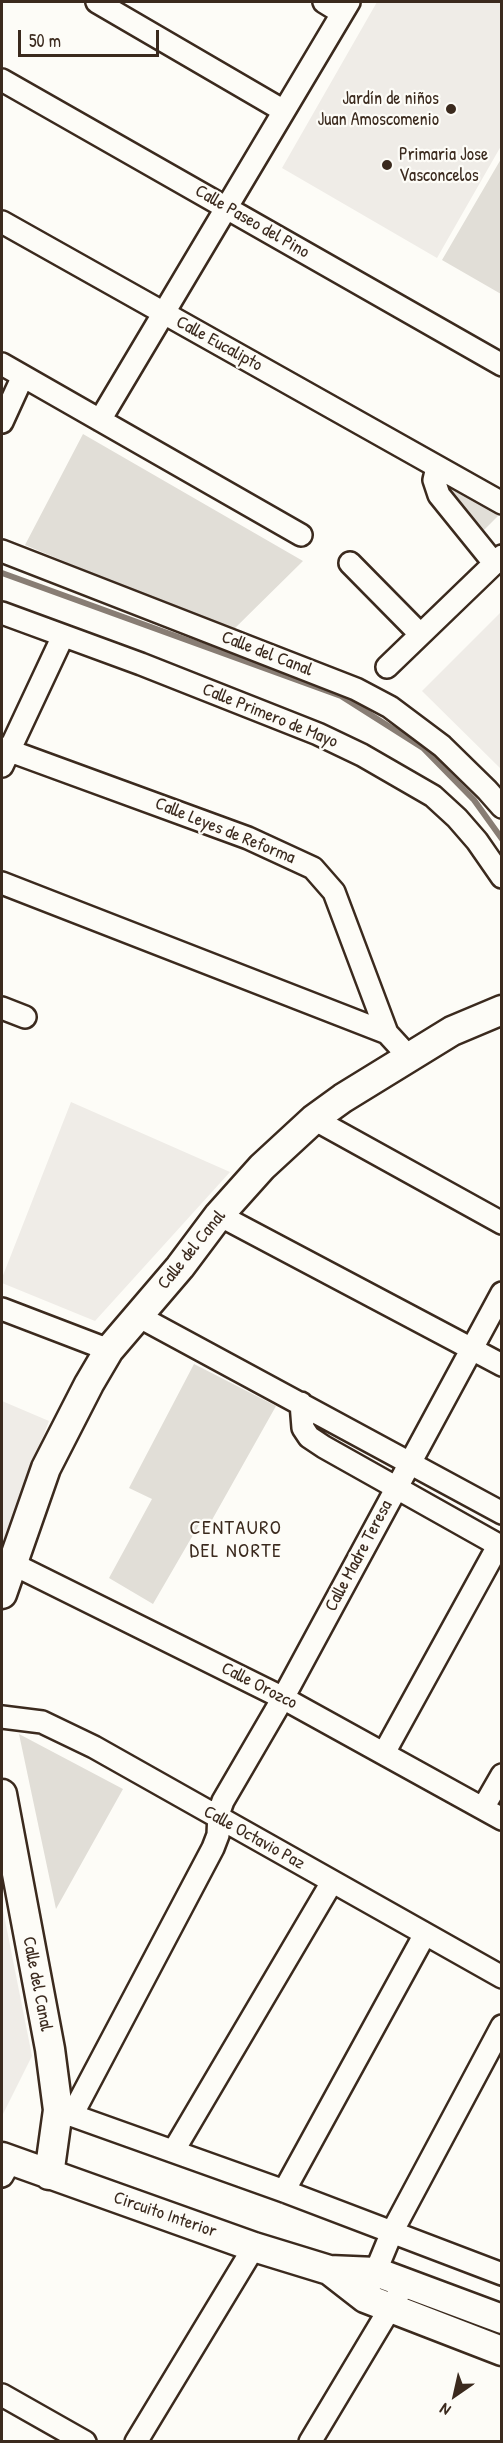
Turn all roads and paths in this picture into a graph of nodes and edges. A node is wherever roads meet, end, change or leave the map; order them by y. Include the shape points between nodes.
1 (97, 2) edge
2 (324, 2) edge
3 (346, 7) edge
4 (2, 80) edge
5 (284, 111) junction
6 (227, 208) junction
7 (2, 222) edge
8 (164, 313) junction
9 (2, 364) edge
10 (501, 365) edge
11 (23, 376) junction
12 (100, 420) junction
13 (2, 422) edge
14 (437, 467) junction
15 (501, 503) edge
16 (301, 535) dead end
17 (2, 551) edge
18 (498, 559) edge
19 (350, 563) dead end
20 (2, 613) edge
21 (420, 634) junction
22 (63, 636) junction
23 (387, 667) dead end
24 (4, 755) edge
25 (501, 807) edge
26 (501, 877) edge
27 (2, 883) edge
28 (2, 1008) edge
29 (25, 1017) dead end
30 (495, 1018) edge
31 (387, 1033) junction
32 (410, 1057) junction
33 (314, 1119) junction
34 (219, 1215) junction
35 (499, 1217) edge
36 (501, 1293) edge
37 (2, 1308) edge
38 (138, 1316) junction
39 (472, 1348) junction
40 (109, 1350) junction
41 (501, 1365) edge
42 (301, 1403) junction
43 (409, 1463) junction
44 (396, 1488) junction
45 (501, 1513) edge
46 (500, 1546) edge
47 (11, 1563) junction
48 (2, 1594) edge
49 (283, 1698) junction
50 (2, 1717) edge
51 (384, 1753) junction
52 (501, 1775) edge
53 (2, 1794) edge
54 (483, 1808) junction
55 (220, 1819) junction
56 (501, 1819) edge
57 (332, 1882) junction
58 (425, 1934) junction
59 (501, 1977) edge
60 (501, 2026) edge
61 (65, 2112) junction
62 (174, 2150) junction
63 (5, 2164) edge
64 (50, 2175) junction
65 (284, 2191) junction
66 (392, 2232) junction
67 (254, 2247) junction
68 (501, 2274) edge
69 (377, 2293) junction
70 (501, 2319) edge
71 (501, 2351) edge
72 (2, 2395) edge
73 (85, 2442) edge
74 (136, 2442) edge
75 (310, 2442) edge

1 - 5 street
2 - 3 street
3 - 5 street
4 - 6 street, Calle Paseo del Pino
5 - 6 street
6 - 8 street
6 - 10 street, Calle Paseo del Pino
7 - 8 street, Calle Eucalipto
8 - 12 street
8 - 14 street, Calle Eucalipto
9 - 11 street
11 - 12 street
11 - 13 street
12 - 16 street
14 - 15 street, Calle Eucalipto
14 - 18 street via 434,480 439,495
17 - 25 street, Calle del Canal via 373,698 442,746
18 - 21 street
19 - 21 street
20 - 22 street, Calle Primero de Mayo
21 - 23 street
22 - 24 street
22 - 26 street, Calle Primero de Mayo via 318,734 362,755 433,796 477,841
24 - 31 street, Calle Leyes de Reforma via 248,838 313,868 334,892
27 - 31 street
28 - 29 street
30 - 32 street, Calle del Canal via 452,1031
31 - 32 street, Calle Leyes de Reforma
32 - 33 street, Calle del Canal
33 - 34 street, Calle del Canal via 262,1167
33 - 35 street
34 - 38 street, Calle del Canal
34 - 39 street
36 - 39 street, Calle Madre Teresa
37 - 40 street
38 - 40 street, Calle del Canal
38 - 42 street
39 - 41 street
39 - 43 street, Calle Madre Teresa
40 - 47 street, Calle del Canal via 46,1468
42 - 43 street
42 - 44 street via 302,1424 309,1437
43 - 44 street, Calle Madre Teresa
43 - 45 street
44 - 46 street
44 - 49 street, Calle Madre Teresa
46 - 51 street
47 - 48 street, Calle del Canal
47 - 49 street, Calle Orozco
49 - 51 street, Calle Orozco
49 - 55 street, Calle Madre Teresa via 223,1801
50 - 55 street, Calle Octavio Paz via 26,1718 59,1729
51 - 54 street, Calle Orozco
52 - 54 street
53 - 61 street, Calle del Canal
54 - 56 street, Calle Orozco
55 - 57 street, Calle Octavio Paz
55 - 61 street, Calle Madre Teresa via 213,1848
57 - 58 street, Calle Octavio Paz
57 - 62 street
58 - 59 street, Calle Octavio Paz
58 - 65 street
60 - 66 street
61 - 62 street
61 - 64 street, Calle del Canal
62 - 65 street
63 - 64 street, Circuito Interior
64 - 67 street, Circuito Interior
65 - 66 street
66 - 68 street
66 - 69 street
67 - 69 street, Circuito Interior via 329,2270
67 - 74 street
69 - 70 street, Circuito Interior via 405,2283
69 - 71 street, Circuito Interior
69 - 75 street
72 - 73 street

